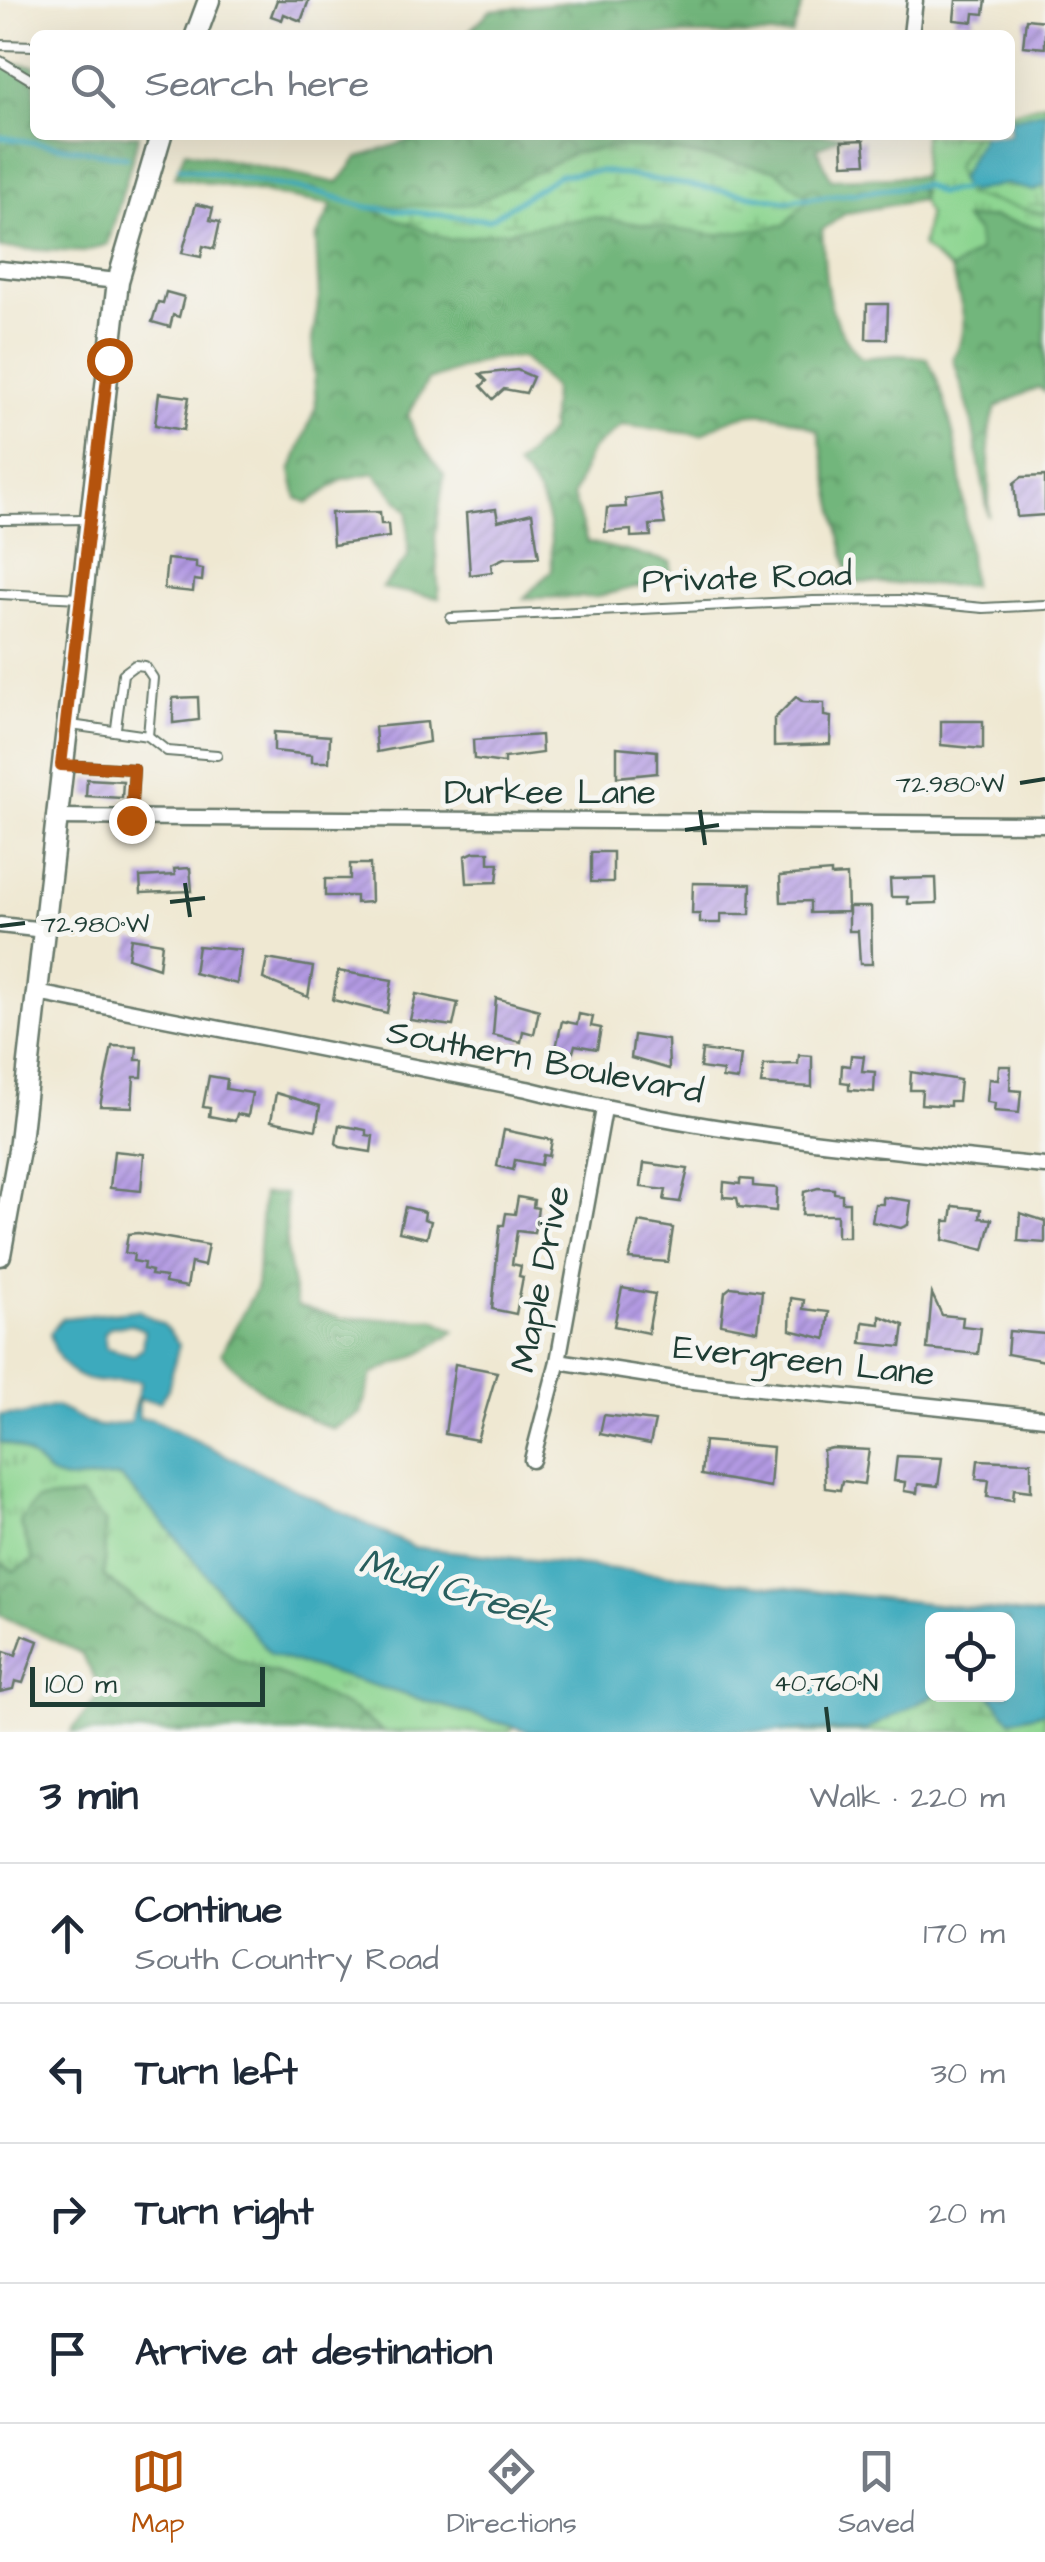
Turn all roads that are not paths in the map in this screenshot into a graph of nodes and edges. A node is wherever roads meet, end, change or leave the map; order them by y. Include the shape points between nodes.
1 (209, 0) edge
2 (915, 0) edge
3 (198, 30) edge
4 (912, 30) edge
5 (0, 45) edge
6 (30, 46) edge
7 (0, 62) edge
8 (30, 79) edge
9 (160, 140) edge
10 (0, 268) edge
11 (118, 281) junction
12 (90, 519) junction
13 (0, 520) edge
14 (0, 594) edge
15 (82, 598) junction
16 (1045, 605) edge
17 (451, 618) dead end
18 (66, 724) junction
19 (116, 728) junction
20 (148, 736) junction
21 (217, 755) dead end
22 (61, 765) junction
23 (55, 817) junction
24 (131, 820) junction
25 (1045, 824) edge
26 (0, 925) edge
27 (44, 930) junction
28 (37, 993) junction
29 (604, 1109) junction
30 (1045, 1166) edge
31 (0, 1255) edge
32 (558, 1361) junction
33 (1045, 1418) edge
34 (532, 1460) dead end

1 - 3 main road
2 - 4 street
5 - 6 lane
7 - 8 lane
9 - 11 main road
10 - 11 street
11 - 12 main road
12 - 13 lane
12 - 15 main road
14 - 15 lane
15 - 18 main road
16 - 17 lane, Private Road via 983,608 899,600
18 - 19 lane
18 - 22 main road
19 - 20 lane
19 - 20 lane via 123,674 135,664 145,666 154,678
20 - 21 lane via 167,752
22 - 23 main road
22 - 24 lane via 134,769
23 - 24 street, Durkee Lane
23 - 27 main road
24 - 25 street, Durkee Lane
26 - 27 street
27 - 28 main road
28 - 29 street, Southern Boulevard
28 - 31 main road
29 - 30 street, Southern Boulevard
29 - 32 street, Maple Drive
32 - 33 street, Evergreen Lane
32 - 34 street, Maple Drive

